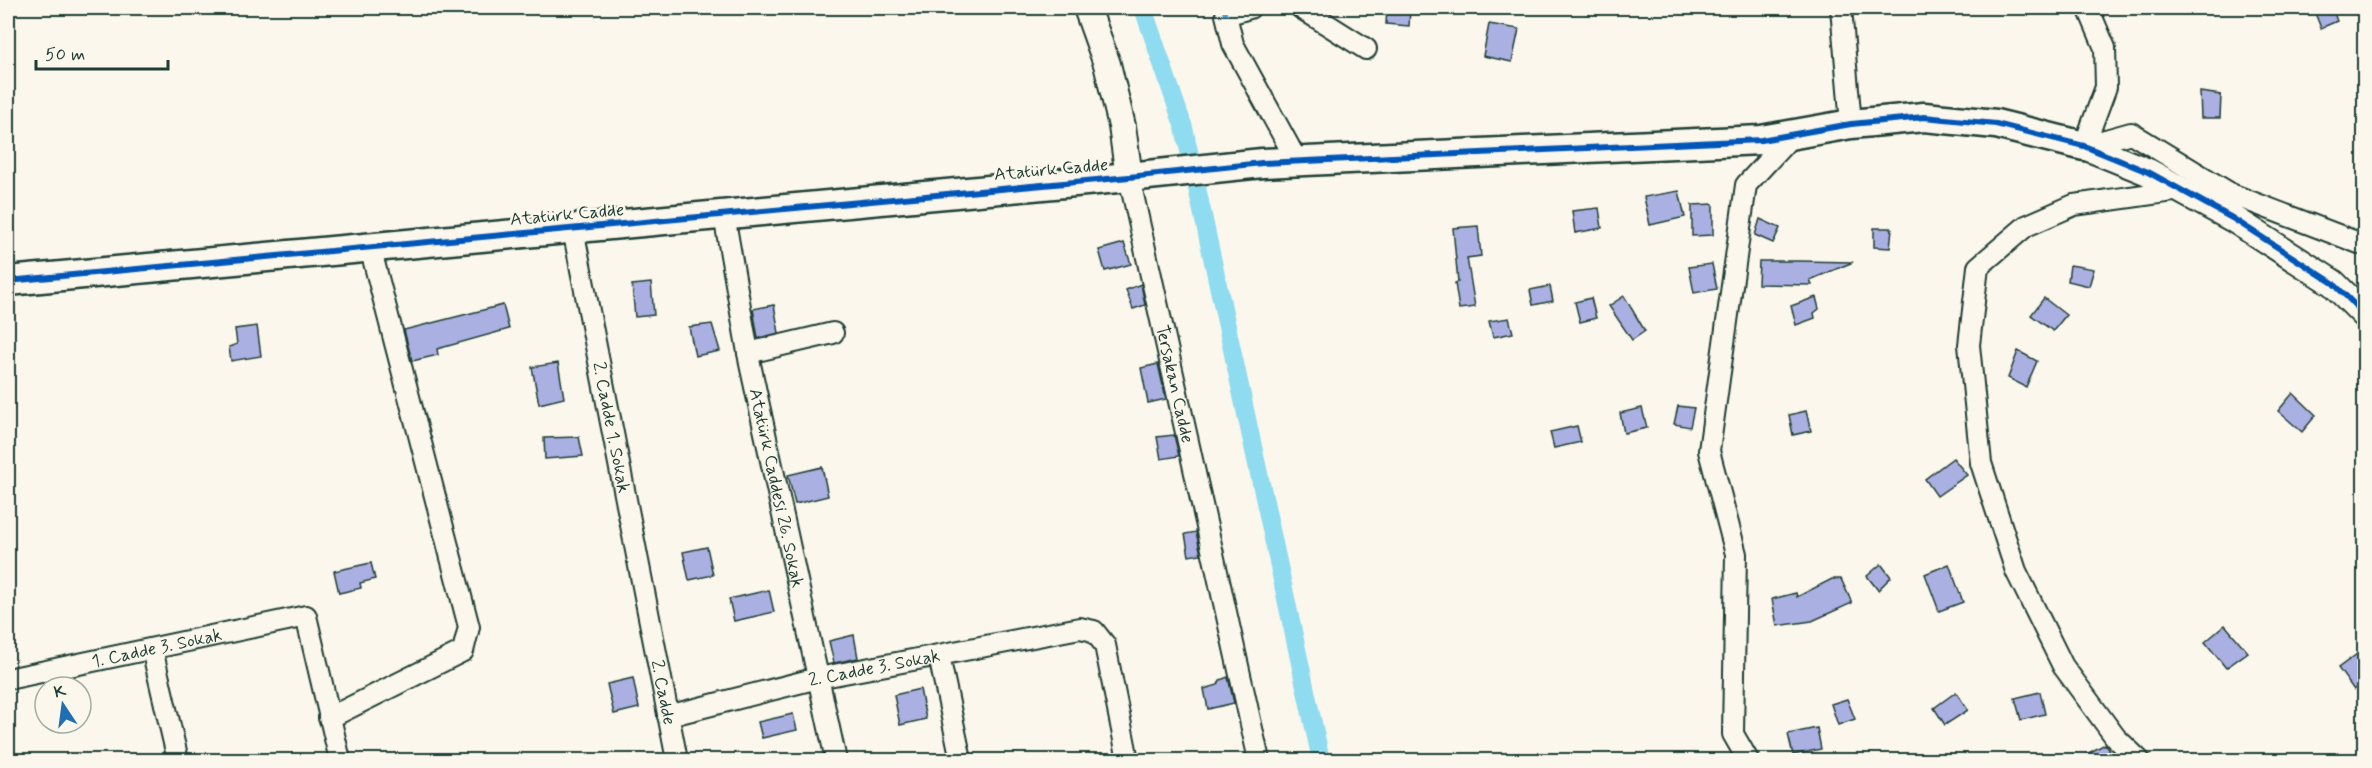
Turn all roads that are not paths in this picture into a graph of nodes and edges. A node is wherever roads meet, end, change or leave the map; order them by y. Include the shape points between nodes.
1 (1088, 8) edge
2 (1250, 8) edge
3 (1301, 8) edge
4 (1841, 8) edge
5 (2088, 8) edge
6 (1366, 49) dead end
7 (1851, 124) junction
8 (1794, 133) junction
9 (2084, 146) junction
10 (1297, 161) junction
11 (1129, 177) junction
12 (2180, 190) junction
13 (724, 215) junction
14 (573, 229) junction
15 (2364, 245) edge
16 (370, 248) junction
17 (8, 281) edge
18 (2364, 314) edge
19 (833, 333) dead end
20 (748, 352) junction
21 (650, 626) joint
22 (152, 649) junction
23 (939, 656) junction
24 (818, 678) junction
25 (8, 679) edge
26 (668, 716) junction
27 (329, 718) junction
28 (178, 760) edge
29 (340, 760) edge
30 (677, 760) edge
31 (836, 760) edge
32 (961, 760) edge
33 (1128, 760) edge
34 (1259, 760) edge
35 (1748, 760) edge
36 (2139, 760) edge

1 - 11 street, Tersakan Cadde via 1107,64
2 - 10 street via 1226,15 1233,44
3 - 6 street
4 - 7 street
5 - 9 street via 2105,48 2106,87
7 - 8 main road, Atatürk Cadde
7 - 9 main road, Atatürk Cadde via 1924,117 1996,124
8 - 10 main road, Atatürk Cadde via 1761,140
8 - 35 street via 1746,185 1709,451 1736,554 1733,734
9 - 12 street via 2148,172
9 - 15 street via 2131,133 2231,194
10 - 11 main road, Atatürk Cadde
11 - 13 main road, Atatürk Cadde
11 - 34 street, Tersakan Cadde
12 - 18 street via 2232,218 2333,283
12 - 36 street via 2074,205 2026,226 1978,267 1969,345 1981,463 2016,570 2063,666 2116,738
13 - 14 main road, Atatürk Cadde
13 - 20 street, Atatürk Caddesi 26. Sokak
14 - 16 main road, Atatürk Cadde
14 - 21 street, 2. Cadde 1. Sokak
16 - 17 main road, Atatürk Cadde
16 - 27 street via 469,627 463,651
19 - 20 street
20 - 24 street, Atatürk Caddesi 26. Sokak
21 - 26 street, 2. Cadde
22 - 25 street, 1. Cadde 3. Sokak
22 - 27 street, 1. Cadde 3. Sokak via 306,616
22 - 28 street
23 - 24 street, 2. Cadde 3. Sokak
23 - 32 street
23 - 33 street, 2. Cadde 3. Sokak via 1080,627 1094,631 1105,645
24 - 26 street, 2. Cadde 3. Sokak
24 - 31 street, Atatürk Caddesi 26. Sokak
26 - 30 street, 2. Cadde
27 - 29 street

